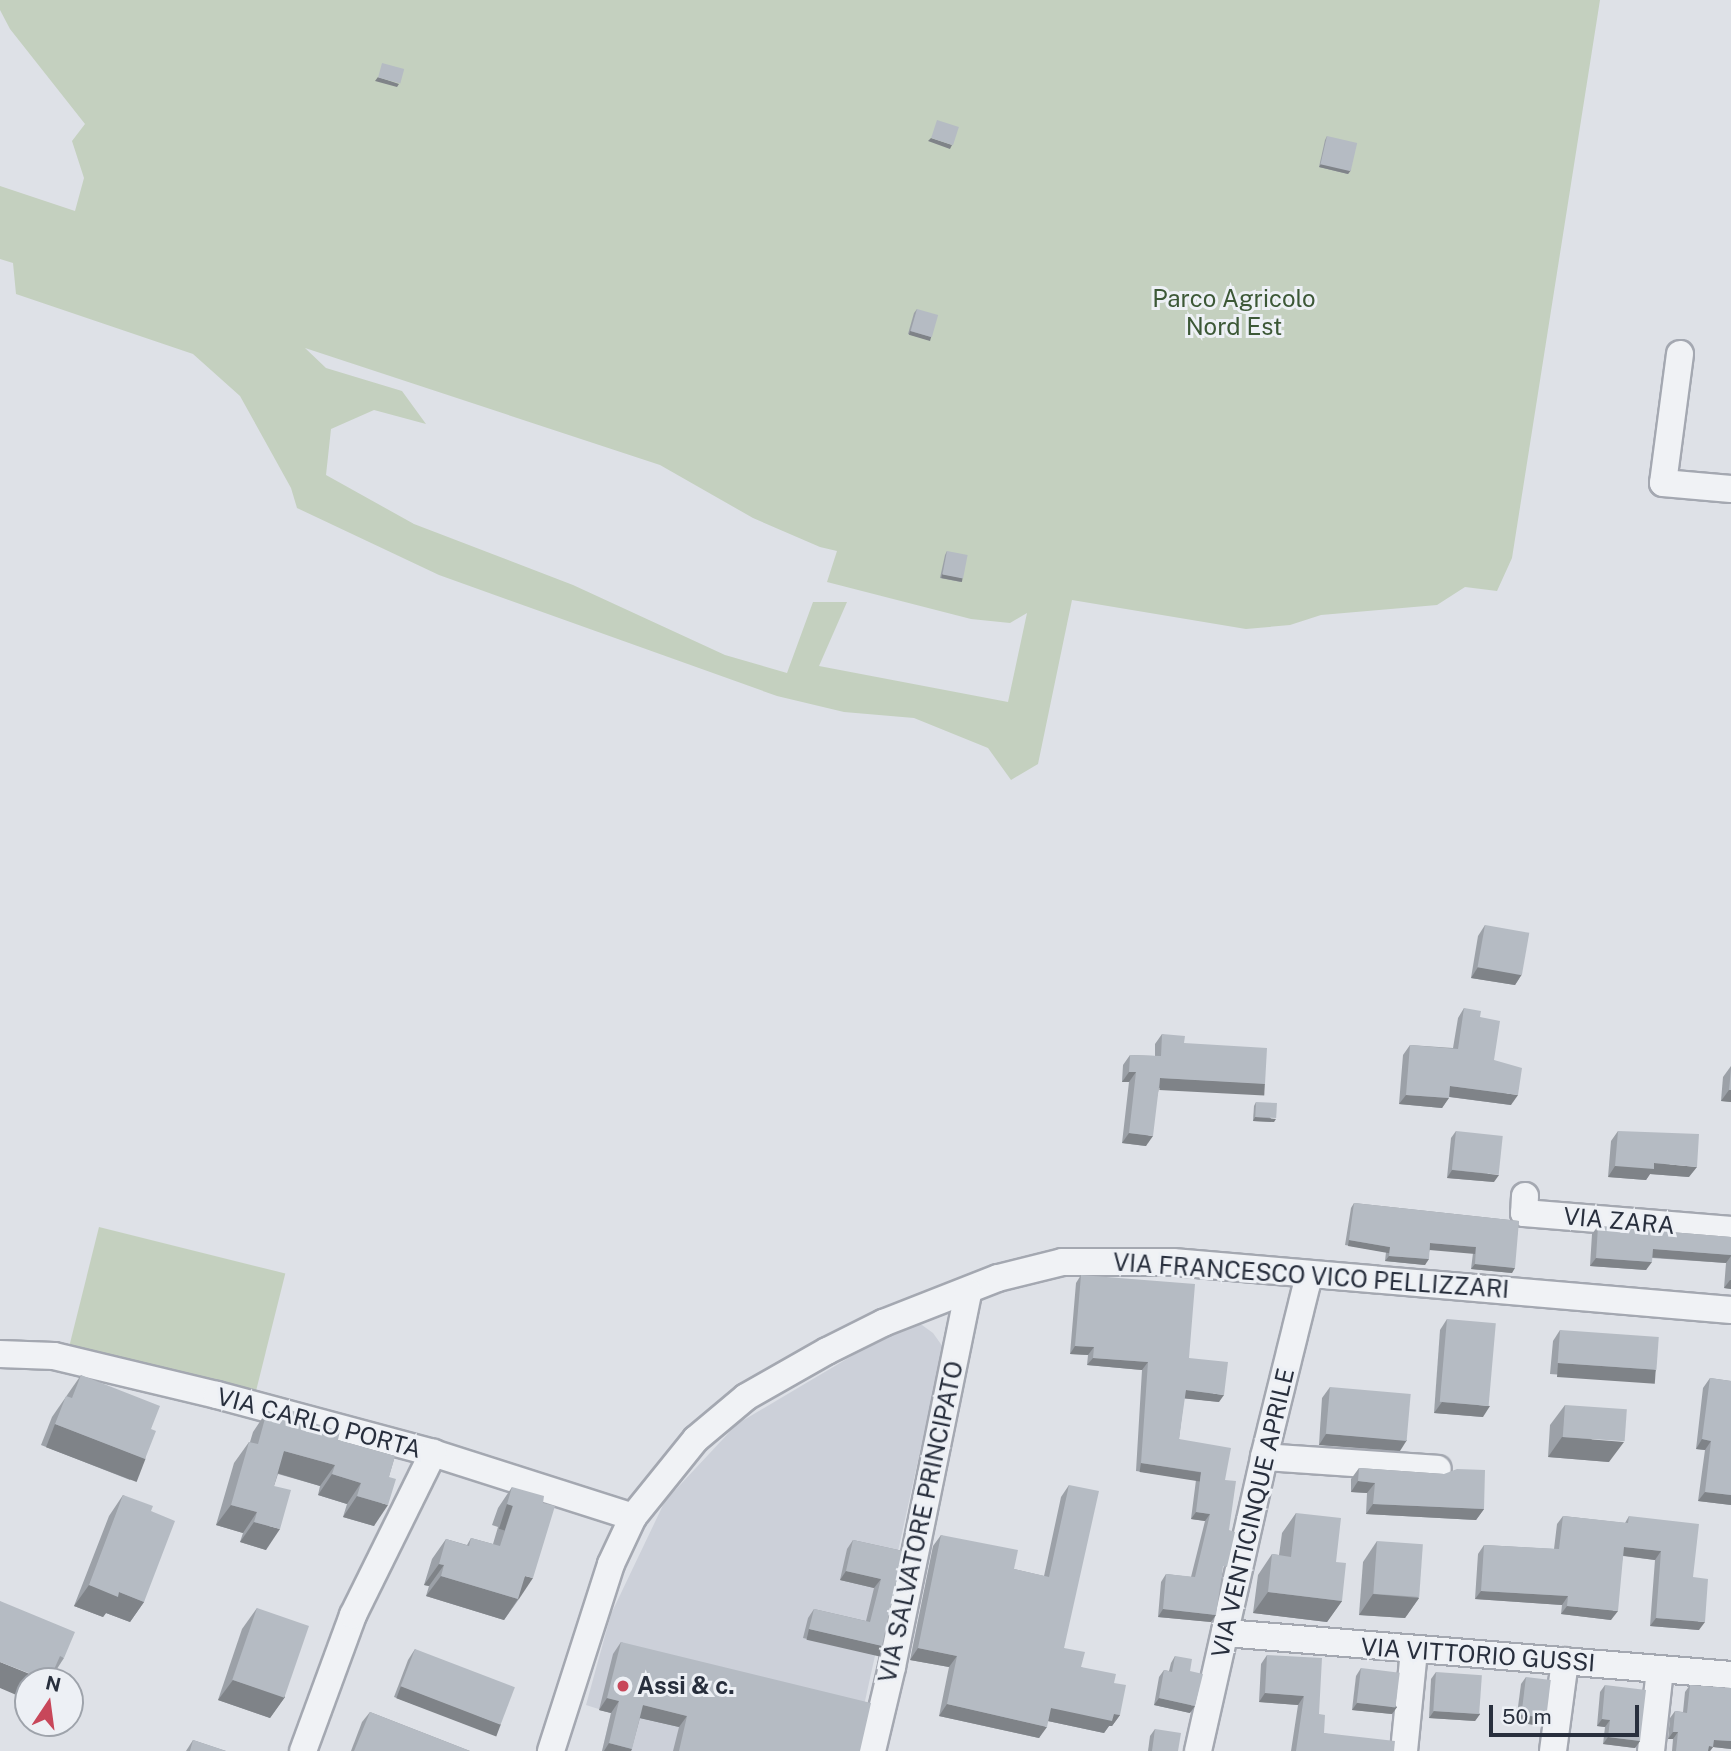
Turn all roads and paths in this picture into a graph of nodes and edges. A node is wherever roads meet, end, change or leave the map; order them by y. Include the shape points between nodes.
1 (1680, 354) dead end
2 (1731, 489) edge
3 (1525, 1196) dead end
4 (1731, 1230) edge
5 (1309, 1275) junction
6 (968, 1292) junction
7 (1731, 1310) edge
8 (2, 1359) edge
9 (433, 1453) junction
10 (1264, 1457) junction
11 (1437, 1469) dead end
12 (633, 1517) junction
13 (1225, 1633) junction
14 (1414, 1651) junction
15 (1565, 1661) junction
16 (1660, 1670) junction
17 (1731, 1675) edge
18 (303, 1751) edge
19 (551, 1751) edge
20 (872, 1751) edge
21 (1198, 1751) edge
22 (1404, 1751) edge
23 (1553, 1751) edge
24 (1651, 1751) edge

1 - 2 street via 1663,483
3 - 4 street, VIA ZARA via 1524,1213
5 - 6 street, VIA FRANCESCO VICO PELLIZZARI via 1173,1262 1062,1262 1017,1272
5 - 7 street, VIA FRANCESCO VICO PELLIZZARI
5 - 10 street, VIA VENTICINQUE APRILE
6 - 12 street, VIA FRANCESCO VICO PELLIZZARI via 883,1323 746,1397 696,1439
6 - 20 street, VIA SALVATORE PRINCIPATO
8 - 9 street, VIA CARLO PORTA via 54,1356
9 - 12 street, VIA CARLO PORTA
9 - 18 street via 353,1615
10 - 11 street
10 - 13 street, VIA VENTICINQUE APRILE
12 - 19 street, VIA FRANCESCO VICO PELLIZZARI via 611,1564
13 - 14 street, VIA VITTORIO GUSSI
13 - 21 street, VIA VENTICINQUE APRILE
14 - 15 street, VIA VITTORIO GUSSI
14 - 22 street
15 - 16 street, VIA VITTORIO GUSSI
15 - 23 street
16 - 17 street, VIA VITTORIO GUSSI
16 - 24 street

